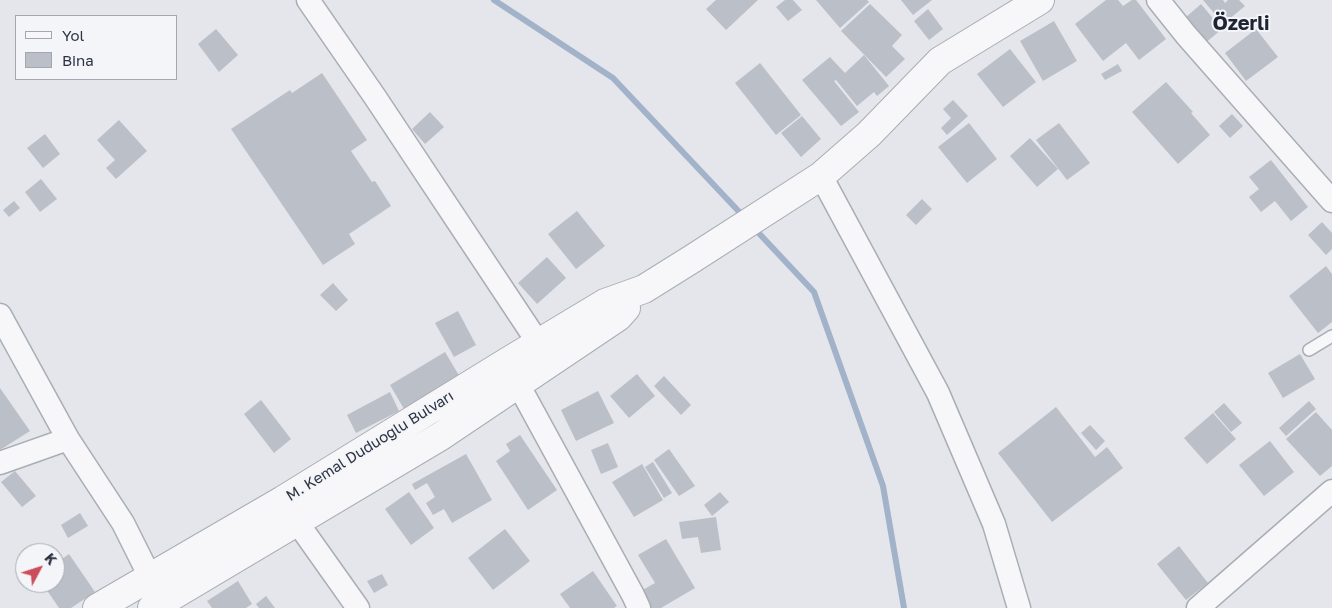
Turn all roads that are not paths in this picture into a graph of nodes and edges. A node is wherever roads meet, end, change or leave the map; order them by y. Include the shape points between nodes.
1 (308, 0) edge
2 (1040, 0) edge
3 (1158, 0) edge
4 (821, 176) junction
5 (1332, 201) edge
6 (0, 315) edge
7 (1332, 336) edge
8 (1309, 350) dead end
9 (545, 353) junction
10 (512, 373) junction
11 (68, 439) junction
12 (0, 463) edge
13 (1332, 491) edge
14 (298, 522) junction
15 (150, 576) junction
16 (97, 608) edge
17 (152, 608) edge
18 (358, 608) edge
19 (639, 608) edge
20 (1019, 608) edge
21 (1198, 608) edge

1 - 9 street
2 - 4 street, M. Kemal Duduoğlu Bulvarı via 940,61 869,134
3 - 5 street
4 - 9 street, M. Kemal Duduoğlu Bulvarı via 644,289 618,317
4 - 20 street via 938,393 994,524
6 - 11 street
7 - 8 lane
9 - 10 street, M. Kemal Duduoğlu Bulvarı
10 - 14 street, M. Kemal Duduoğlu Bulvarı via 441,436
10 - 15 street, M. Kemal Duduoğlu Bulvarı
10 - 19 street
11 - 12 street
11 - 15 street via 123,523
13 - 21 street
14 - 17 street, M. Kemal Duduoğlu Bulvarı
14 - 18 street
15 - 16 street, M. Kemal Duduoğlu Bulvarı

